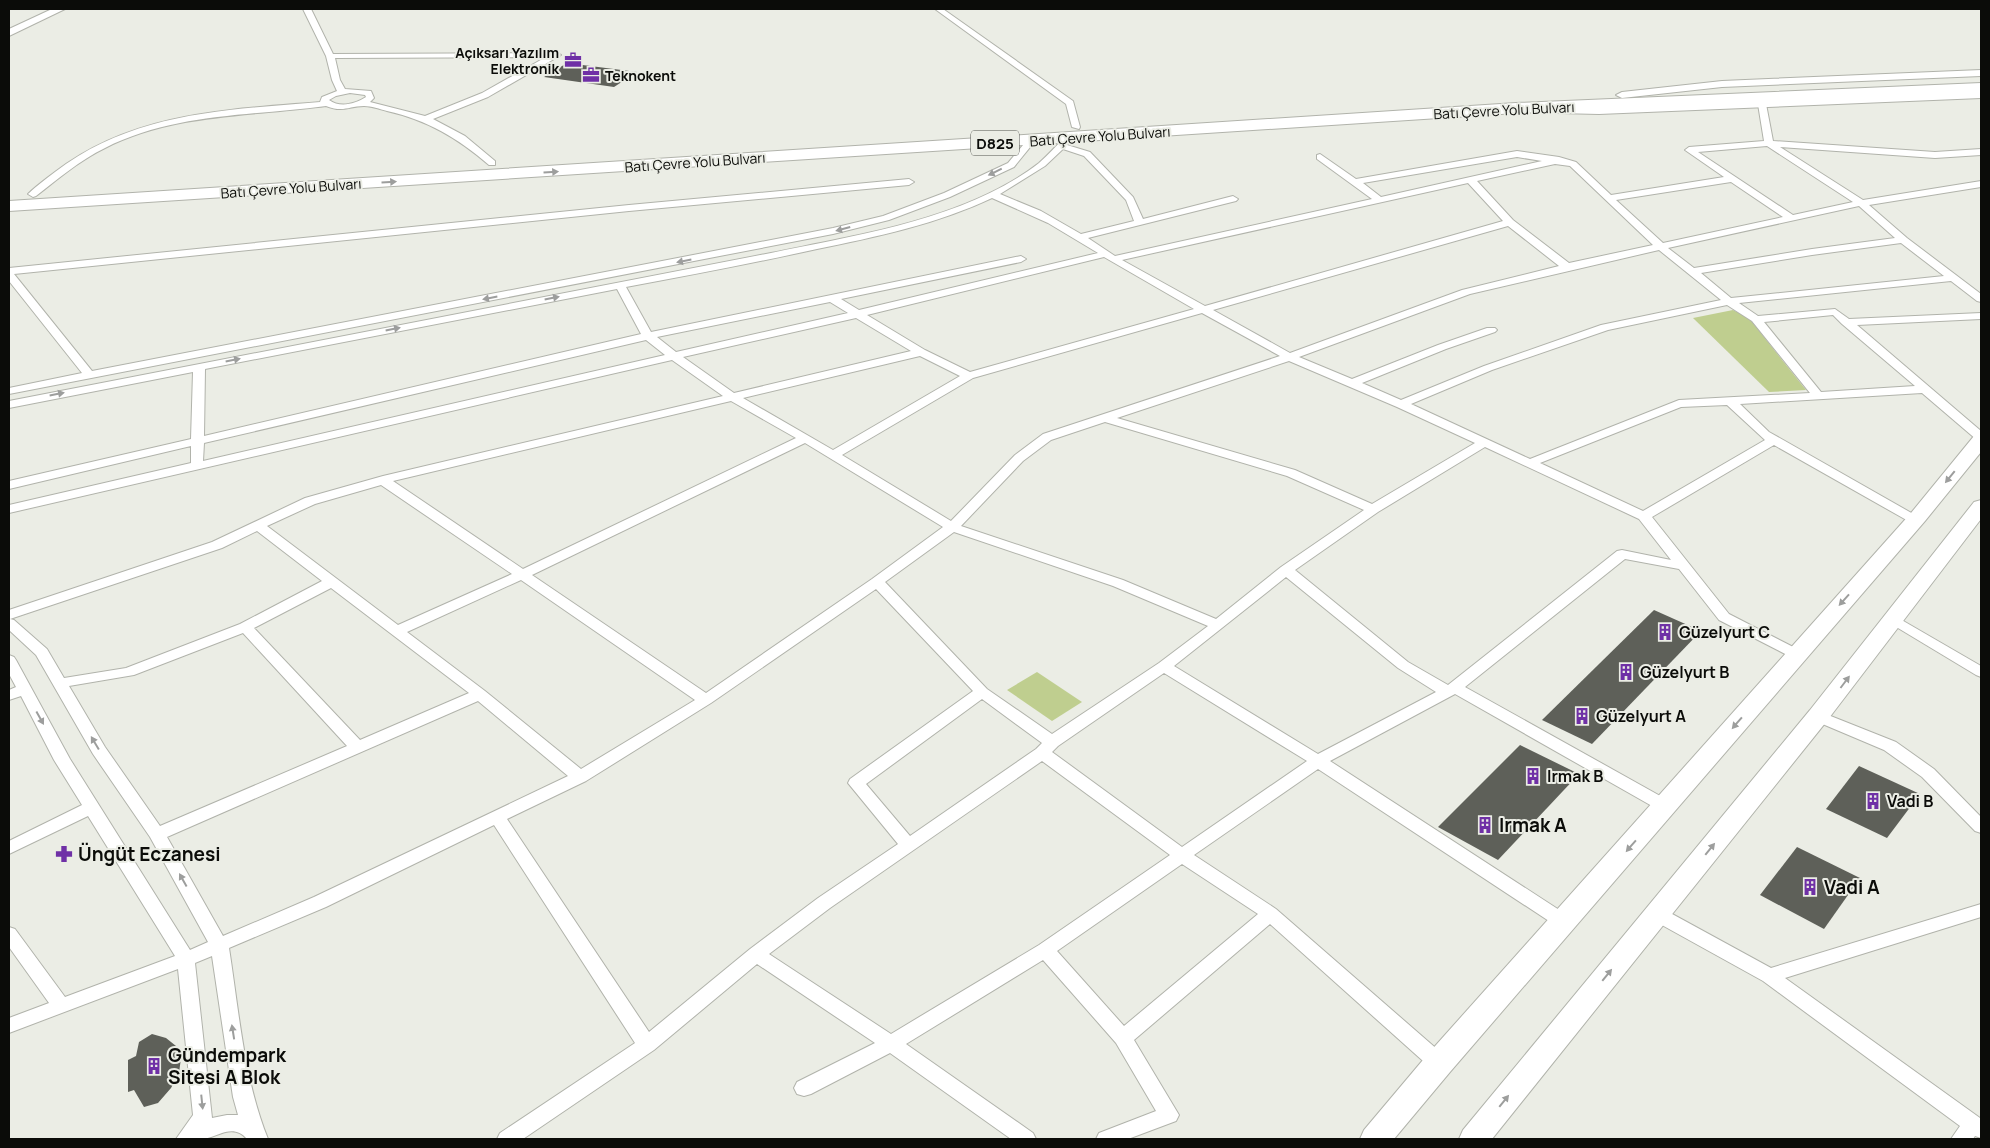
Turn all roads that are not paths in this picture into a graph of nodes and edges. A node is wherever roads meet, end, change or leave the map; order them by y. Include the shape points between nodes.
1 (48, 9) edge
2 (60, 9) edge
3 (307, 9) edge
4 (939, 9) edge
5 (9, 28) edge
6 (9, 33) edge
7 (330, 56) junction
8 (1981, 73) edge
9 (1981, 81) edge
10 (1981, 88) edge
11 (342, 92) junction
12 (1981, 94) edge
13 (1622, 95) junction
14 (363, 102) junction
15 (325, 104) junction
16 (1762, 104) junction
17 (1516, 108) junction
18 (426, 119) junction
19 (1070, 137) junction
20 (1031, 141) junction
21 (1769, 143) junction
22 (1981, 152) edge
23 (1320, 157) dead end
24 (1559, 160) junction
25 (492, 163) junction
26 (1470, 179) junction
27 (1732, 179) junction
28 (909, 182) dead end
29 (1355, 182) junction
30 (1981, 184) edge
31 (33, 194) junction
32 (993, 195) junction
33 (9, 196) edge
34 (1609, 198) junction
35 (1233, 199) dead end
36 (1378, 199) junction
37 (1861, 203) junction
38 (9, 206) edge
39 (915, 207) junction
40 (943, 215) junction
41 (1791, 218) junction
42 (1139, 222) junction
43 (1510, 222) junction
44 (1080, 237) junction
45 (1903, 240) junction
46 (1661, 247) junction
47 (1109, 256) junction
48 (1021, 259) dead end
49 (1567, 267) junction
50 (9, 272) edge
51 (1691, 272) junction
52 (1952, 278) junction
53 (620, 285) junction
54 (830, 298) junction
55 (1981, 298) edge
56 (1729, 301) junction
57 (1201, 309) junction
58 (857, 314) junction
59 (1981, 316) edge
60 (1756, 319) junction
61 (1846, 322) junction
62 (1491, 330) dead end
63 (648, 336) junction
64 (921, 352) junction
65 (674, 356) junction
66 (1289, 358) junction
67 (199, 366) junction
68 (88, 374) junction
69 (969, 376) junction
70 (1353, 383) junction
71 (9, 390) edge
72 (1925, 390) junction
73 (1817, 394) junction
74 (731, 396) junction
75 (1729, 400) junction
76 (9, 404) edge
77 (1402, 404) junction
78 (1108, 419) junction
79 (804, 438) junction
80 (1981, 438) edge
81 (1774, 440) junction
82 (198, 441) junction
83 (1482, 443) junction
84 (833, 455) junction
85 (1530, 463) junction
86 (197, 465) junction
87 (382, 480) junction
88 (9, 485) edge
89 (1981, 506) edge
90 (9, 509) edge
91 (1373, 509) junction
92 (1644, 516) junction
93 (1916, 520) junction
94 (257, 526) junction
95 (952, 528) junction
96 (1683, 566) junction
97 (1286, 570) junction
98 (522, 575) junction
99 (332, 582) junction
100 (877, 582) junction
101 (9, 615) edge
102 (1892, 619) junction
103 (9, 623) edge
104 (1218, 625) junction
105 (245, 627) junction
106 (396, 631) junction
107 (1796, 654) junction
108 (9, 660) edge
109 (1164, 666) junction
110 (1981, 672) edge
111 (60, 683) junction
112 (1452, 690) junction
113 (16, 692) edge
114 (982, 692) junction
115 (480, 694) junction
116 (706, 700) junction
117 (1818, 716) junction
118 (357, 747) junction
119 (1047, 748) junction
120 (1318, 761) junction
121 (580, 777) junction
122 (1665, 806) junction
123 (92, 807) junction
124 (497, 817) junction
125 (1981, 826) edge
126 (157, 834) junction
127 (908, 845) junction
128 (9, 848) edge
129 (1182, 855) junction
130 (1981, 910) edge
131 (1270, 914) junction
132 (1657, 914) junction
133 (1564, 922) junction
134 (9, 934) edge
135 (219, 945) junction
136 (1045, 950) junction
137 (756, 954) junction
138 (186, 959) junction
139 (1769, 976) junction
140 (60, 1006) junction
141 (9, 1026) edge
142 (1122, 1038) junction
143 (647, 1044) junction
144 (891, 1044) junction
145 (1439, 1063) junction
146 (804, 1088) dead end
147 (1972, 1131) edge
148 (255, 1135) edge
149 (188, 1139) edge
150 (507, 1139) edge
151 (1026, 1139) edge
152 (1106, 1139) edge
153 (1375, 1139) edge
154 (1474, 1139) edge

1 - 5 main road
2 - 6 main road
3 - 7 street
4 - 19 street via 1070,103
7 - 11 street
7 - 18 street via 557,55 485,95
8 - 13 main road via 1722,84
9 - 13 highway, Batı Çevre Yolu Bulvarı / D825
10 - 17 highway, Batı Çevre Yolu Bulvarı / D825
11 - 14 street via 368,93 370,98
11 - 15 street via 325,99
12 - 16 main road
13 - 19 highway, Batı Çevre Yolu Bulvarı / D825
14 - 15 street via 342,107
14 - 18 street
15 - 31 street via 199,117 152,127 111,141 66,168
16 - 17 main road via 1599,110
16 - 21 street
17 - 19 highway, Batı Çevre Yolu Bulvarı / D825
18 - 25 street via 456,133
19 - 20 highway, Batı Çevre Yolu Bulvarı / D825
19 - 25 highway, Batı Çevre Yolu Bulvarı / D825
19 - 32 street via 1055,156
19 - 42 street via 1130,199
38 -> 20 highway, Batı Çevre Yolu Bulvarı / D825
20 -> 39 street via 1010,165
21 - 22 street via 1935,155
21 - 27 street via 1689,150
21 - 37 street
23 - 29 street
24 - 26 street
24 - 29 street via 1517,154
24 - 34 street via 1573,164
25 - 31 highway, Batı Çevre Yolu Bulvarı / D825
26 - 36 street
26 - 43 street
27 - 34 street
27 - 41 street
28 - 50 street
29 - 36 street
30 - 37 street
31 - 33 highway, Batı Çevre Yolu Bulvarı / D825
32 - 40 street
32 - 44 street via 1024,206
34 - 46 street
35 - 42 street
36 - 47 street
37 - 41 street
37 - 45 street
39 - 40 street via 936,208
39 -> 68 street via 886,218 825,233
40 - 53 street via 879,233
41 - 46 street
42 - 44 street
43 - 49 street
43 - 57 street
44 - 47 street
45 - 51 street
45 - 52 street
46 - 49 street
46 - 51 street
47 - 57 street
47 - 58 street
48 - 54 street
49 - 66 street via 1466,292
50 - 68 street
51 - 56 street
52 - 55 street
52 - 56 street
53 - 63 street
67 -> 53 street
54 - 58 street
54 - 63 street
56 - 60 street
56 - 77 street via 1605,327 1488,368
57 - 66 street
57 - 69 street
58 - 64 street
58 - 65 street
59 - 61 street
60 - 61 street via 1835,312
60 - 73 street
61 - 72 street
62 - 70 street via 1442,346
63 - 65 street
63 - 82 street
64 - 69 street
64 - 74 street
65 - 74 street
65 - 86 street
66 - 70 street
66 - 78 street
76 -> 67 street
67 - 82 street
68 - 71 street
69 - 84 street
70 - 77 street
72 - 73 street
72 - 80 street
73 - 75 street
74 - 79 street
74 - 87 street
75 - 81 street
75 - 85 street via 1678,404
77 - 83 street
78 - 91 street via 1291,473
78 - 95 street via 1048,437 1019,458
79 - 84 street
79 - 98 street
80 -> 93 main road
81 - 92 street
81 - 93 street
82 - 86 street
82 - 88 street
83 - 85 street
83 - 91 street
84 - 95 street
85 - 92 street
86 - 90 street
87 - 94 street via 310,501
87 - 98 street
89 - 102 main road
91 - 97 street
92 - 96 street
93 -> 107 main road
94 - 99 street
94 - 101 street via 217,545
95 - 100 street
95 - 104 street via 1118,583
96 - 107 street via 1724,617
96 - 112 street via 1622,554
97 - 104 street
97 - 112 street via 1404,665
98 - 106 street
98 - 116 street
99 - 105 street
99 - 106 street
100 - 114 street
100 - 116 street
102 - 110 street
117 -> 102 main road
103 - 111 street via 42,652
104 - 109 street
105 - 111 street via 129,672
105 - 118 street
106 - 115 street
107 -> 122 main road
108 - 113 street
109 - 119 street
109 - 120 street
126 -> 111 street via 99,750
112 - 120 street
112 - 122 street
113 -> 123 street
114 - 119 street
114 - 127 street via 856,783
115 - 118 street
115 - 121 street
116 - 121 street
117 - 125 street via 1890,746 1928,772
132 -> 117 main road
118 - 126 street
119 - 127 street
119 - 129 street
120 - 129 street
120 - 133 street
121 - 124 street
122 -> 133 main road
123 - 128 street
123 - 138 street
124 - 135 street via 320,902
124 - 143 street
135 -> 126 street
127 - 137 street
129 - 131 street
129 - 136 street
130 - 139 street
131 - 142 street
131 - 145 street
132 - 139 street
154 -> 132 main road
133 - 145 main road
134 - 140 street
135 - 138 street
148 -> 135 street via 243,1097
136 - 142 street
136 - 144 street
137 - 143 street
137 - 144 street
138 - 140 street
138 -> 149 street via 203,1116
139 - 147 street
140 - 141 street
142 - 152 street via 1169,1115
143 - 150 street
144 - 146 street
144 - 151 street
145 - 153 main road
148 - 149 street via 244,1125 232,1122 202,1129

